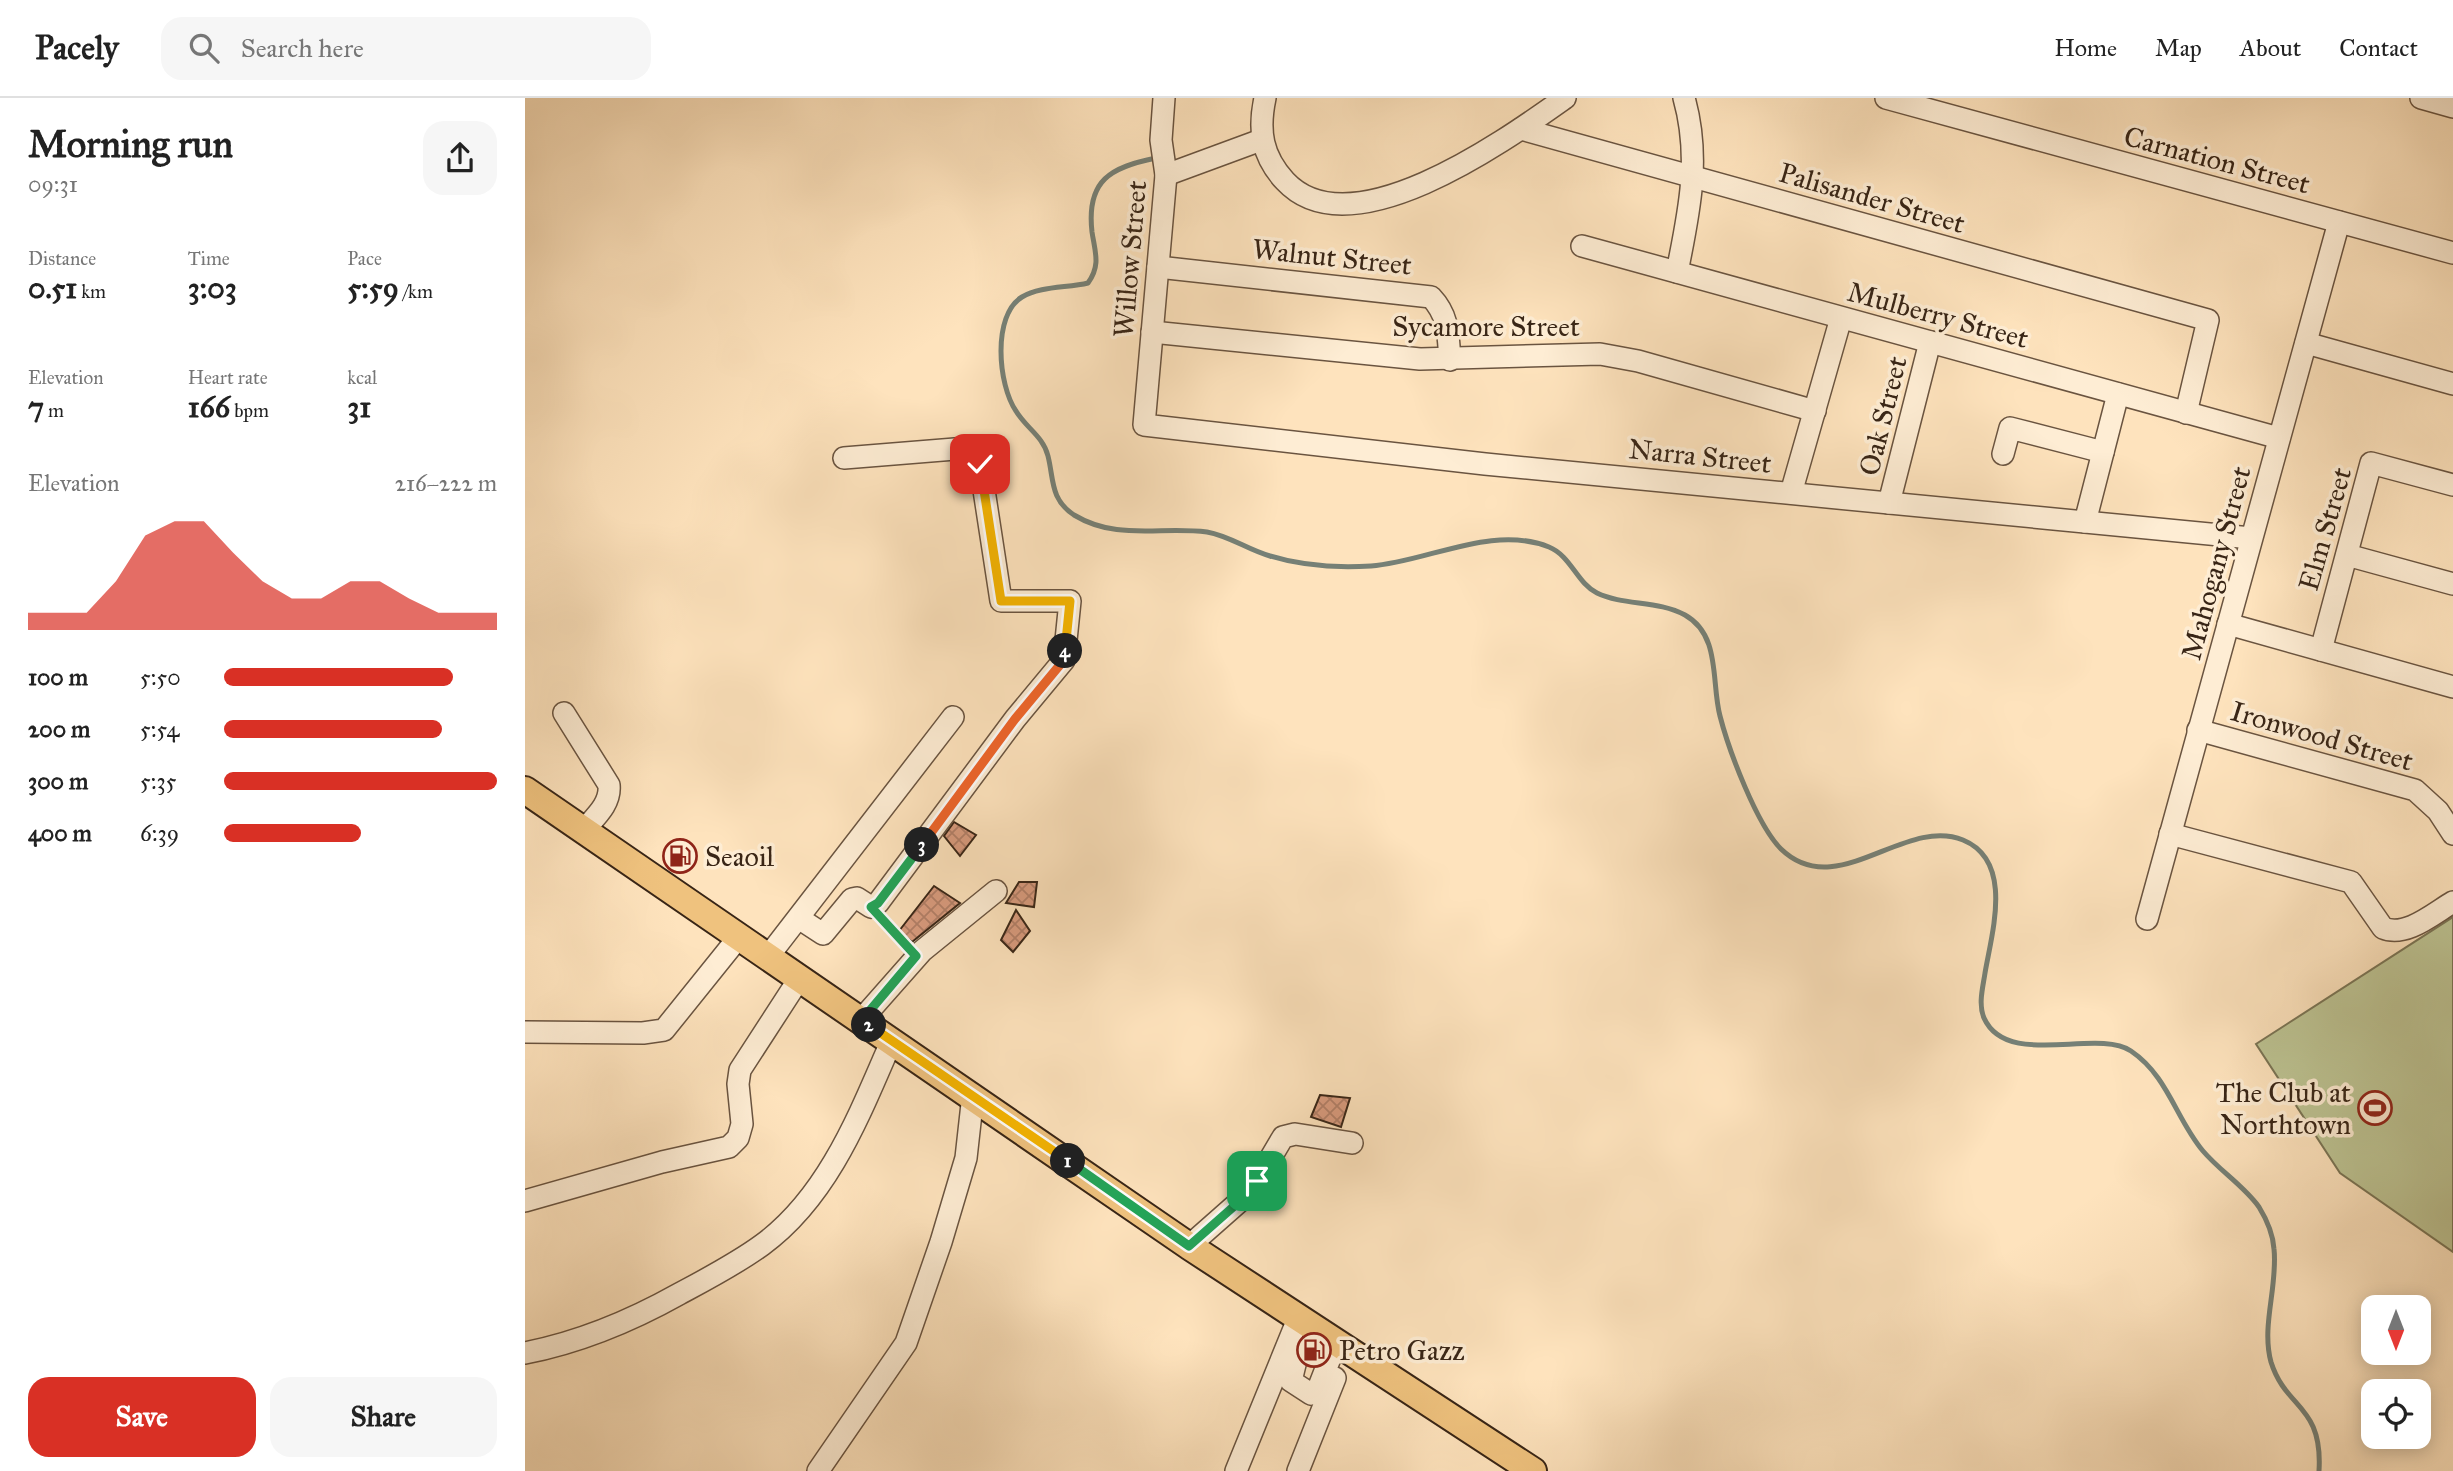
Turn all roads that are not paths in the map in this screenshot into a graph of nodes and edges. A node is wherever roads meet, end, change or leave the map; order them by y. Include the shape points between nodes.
1 (1164, 98) edge
2 (1265, 98) edge
3 (1566, 98) edge
4 (1683, 98) edge
5 (1886, 98) edge
6 (2421, 98) edge
7 (2453, 107) edge
8 (1955, 108) edge
9 (1521, 129) junction
10 (1261, 140) junction
11 (1166, 175) junction
12 (1694, 177) junction
13 (2339, 222) junction
14 (1583, 246) dead end
15 (2453, 253) edge
16 (1158, 267) junction
17 (1677, 272) junction
18 (1841, 317) junction
19 (1152, 332) junction
20 (1930, 342) junction
21 (2306, 343) junction
22 (1450, 360) junction
23 (2453, 384) edge
24 (2118, 394) junction
25 (1815, 411) junction
26 (2186, 413) junction
27 (1144, 425) joint
28 (2279, 438) junction
29 (2103, 452) junction
30 (2003, 454) dead end
31 (844, 458) dead end
32 (2453, 485) edge
33 (1791, 493) junction
34 (1889, 503) junction
35 (2085, 522) junction
36 (2251, 538) junction
37 (2347, 555) junction
38 (2453, 584) edge
39 (2228, 624) junction
40 (2321, 650) junction
41 (2453, 687) edge
42 (563, 713) dead end
43 (953, 717) dead end
44 (2199, 730) junction
45 (525, 790) edge
46 (583, 831) junction
47 (2170, 834) junction
48 (2453, 834) edge
49 (996, 891) dead end
50 (2453, 902) edge
51 (800, 919) junction
52 (2147, 919) dead end
53 (738, 938) junction
54 (767, 957) junction
55 (799, 979) junction
56 (862, 1020) junction
57 (525, 1032) edge
58 (892, 1040) junction
59 (972, 1095) junction
60 (1352, 1143) dead end
61 (525, 1201) edge
62 (1189, 1246) junction
63 (1302, 1322) junction
64 (1341, 1347) junction
65 (525, 1353) edge
66 (818, 1471) edge
67 (1236, 1471) edge
68 (1298, 1471) edge
69 (1533, 1471) edge

1 - 11 street, Willow Street via 1161,140
2 - 10 street
3 - 9 street
4 - 12 street via 1693,144
5 - 8 street, Carnation Street
6 - 7 street
8 - 13 street, Carnation Street
9 - 10 street via 1422,186 1389,198 1349,204 1316,200 1294,190 1271,166
9 - 12 street, Palisander Street
10 - 11 street
11 - 16 street, Willow Street
12 - 17 street
12 - 26 street, Palisander Street via 2208,320
13 - 15 street, Carnation Street
13 - 21 street, Mahogany Street
14 - 17 street, Mulberry Street
16 - 19 street, Willow Street
16 - 22 street, Walnut Street via 1431,297 1447,323
17 - 18 street, Mulberry Street
18 - 20 street, Mulberry Street
18 - 25 street
19 - 22 street, Sycamore Street
19 - 27 street, Willow Street
20 - 24 street, Mulberry Street
20 - 34 street, Oak Street
21 - 23 street
21 - 28 street, Mahogany Street
22 - 25 street, Sycamore Street via 1600,354
24 - 26 street, Mulberry Street
24 - 29 street
25 - 33 street
26 - 28 street, Mulberry Street
27 - 33 street, Narra Street
28 - 36 street, Mahogany Street
29 - 30 street via 2010,428
29 - 35 street
31 - 51 street via 955,449 980,464 1001,601 1070,601 1064,660 878,903 871,907 852,899 823,934
32 - 37 street, Elm Street via 2371,463
33 - 34 street, Narra Street
34 - 35 street, Narra Street
35 - 36 street, Narra Street
36 - 39 street, Mahogany Street
37 - 38 street
37 - 40 street, Elm Street
39 - 40 street
39 - 44 street, Mahogany Street
40 - 41 street
42 - 46 street via 609,785 605,805
43 - 51 street
44 - 47 street, Mahogany Street
44 - 48 street, Ironwood Street via 2415,790 2438,811
45 - 46 main road
46 - 53 main road
47 - 50 street via 2351,883 2383,928 2390,931 2408,928
47 - 52 street, Mahogany Street
49 - 56 street via 916,956
51 - 54 street
53 - 54 main road
53 - 57 street via 664,1030
54 - 55 main road
55 - 56 main road
55 - 61 street via 740,1070 741,1124 738,1138 729,1147
56 - 58 main road
58 - 59 main road
58 - 65 street via 838,1155 788,1223 762,1245 644,1313 600,1334
59 - 62 main road
59 - 66 street via 966,1158 906,1343
60 - 62 street via 1295,1134 1283,1137 1240,1201
62 - 63 main road
63 - 64 main road
63 - 64 street via 1291,1373 1294,1385 1315,1392
63 - 67 street
64 - 68 street
64 - 69 main road

